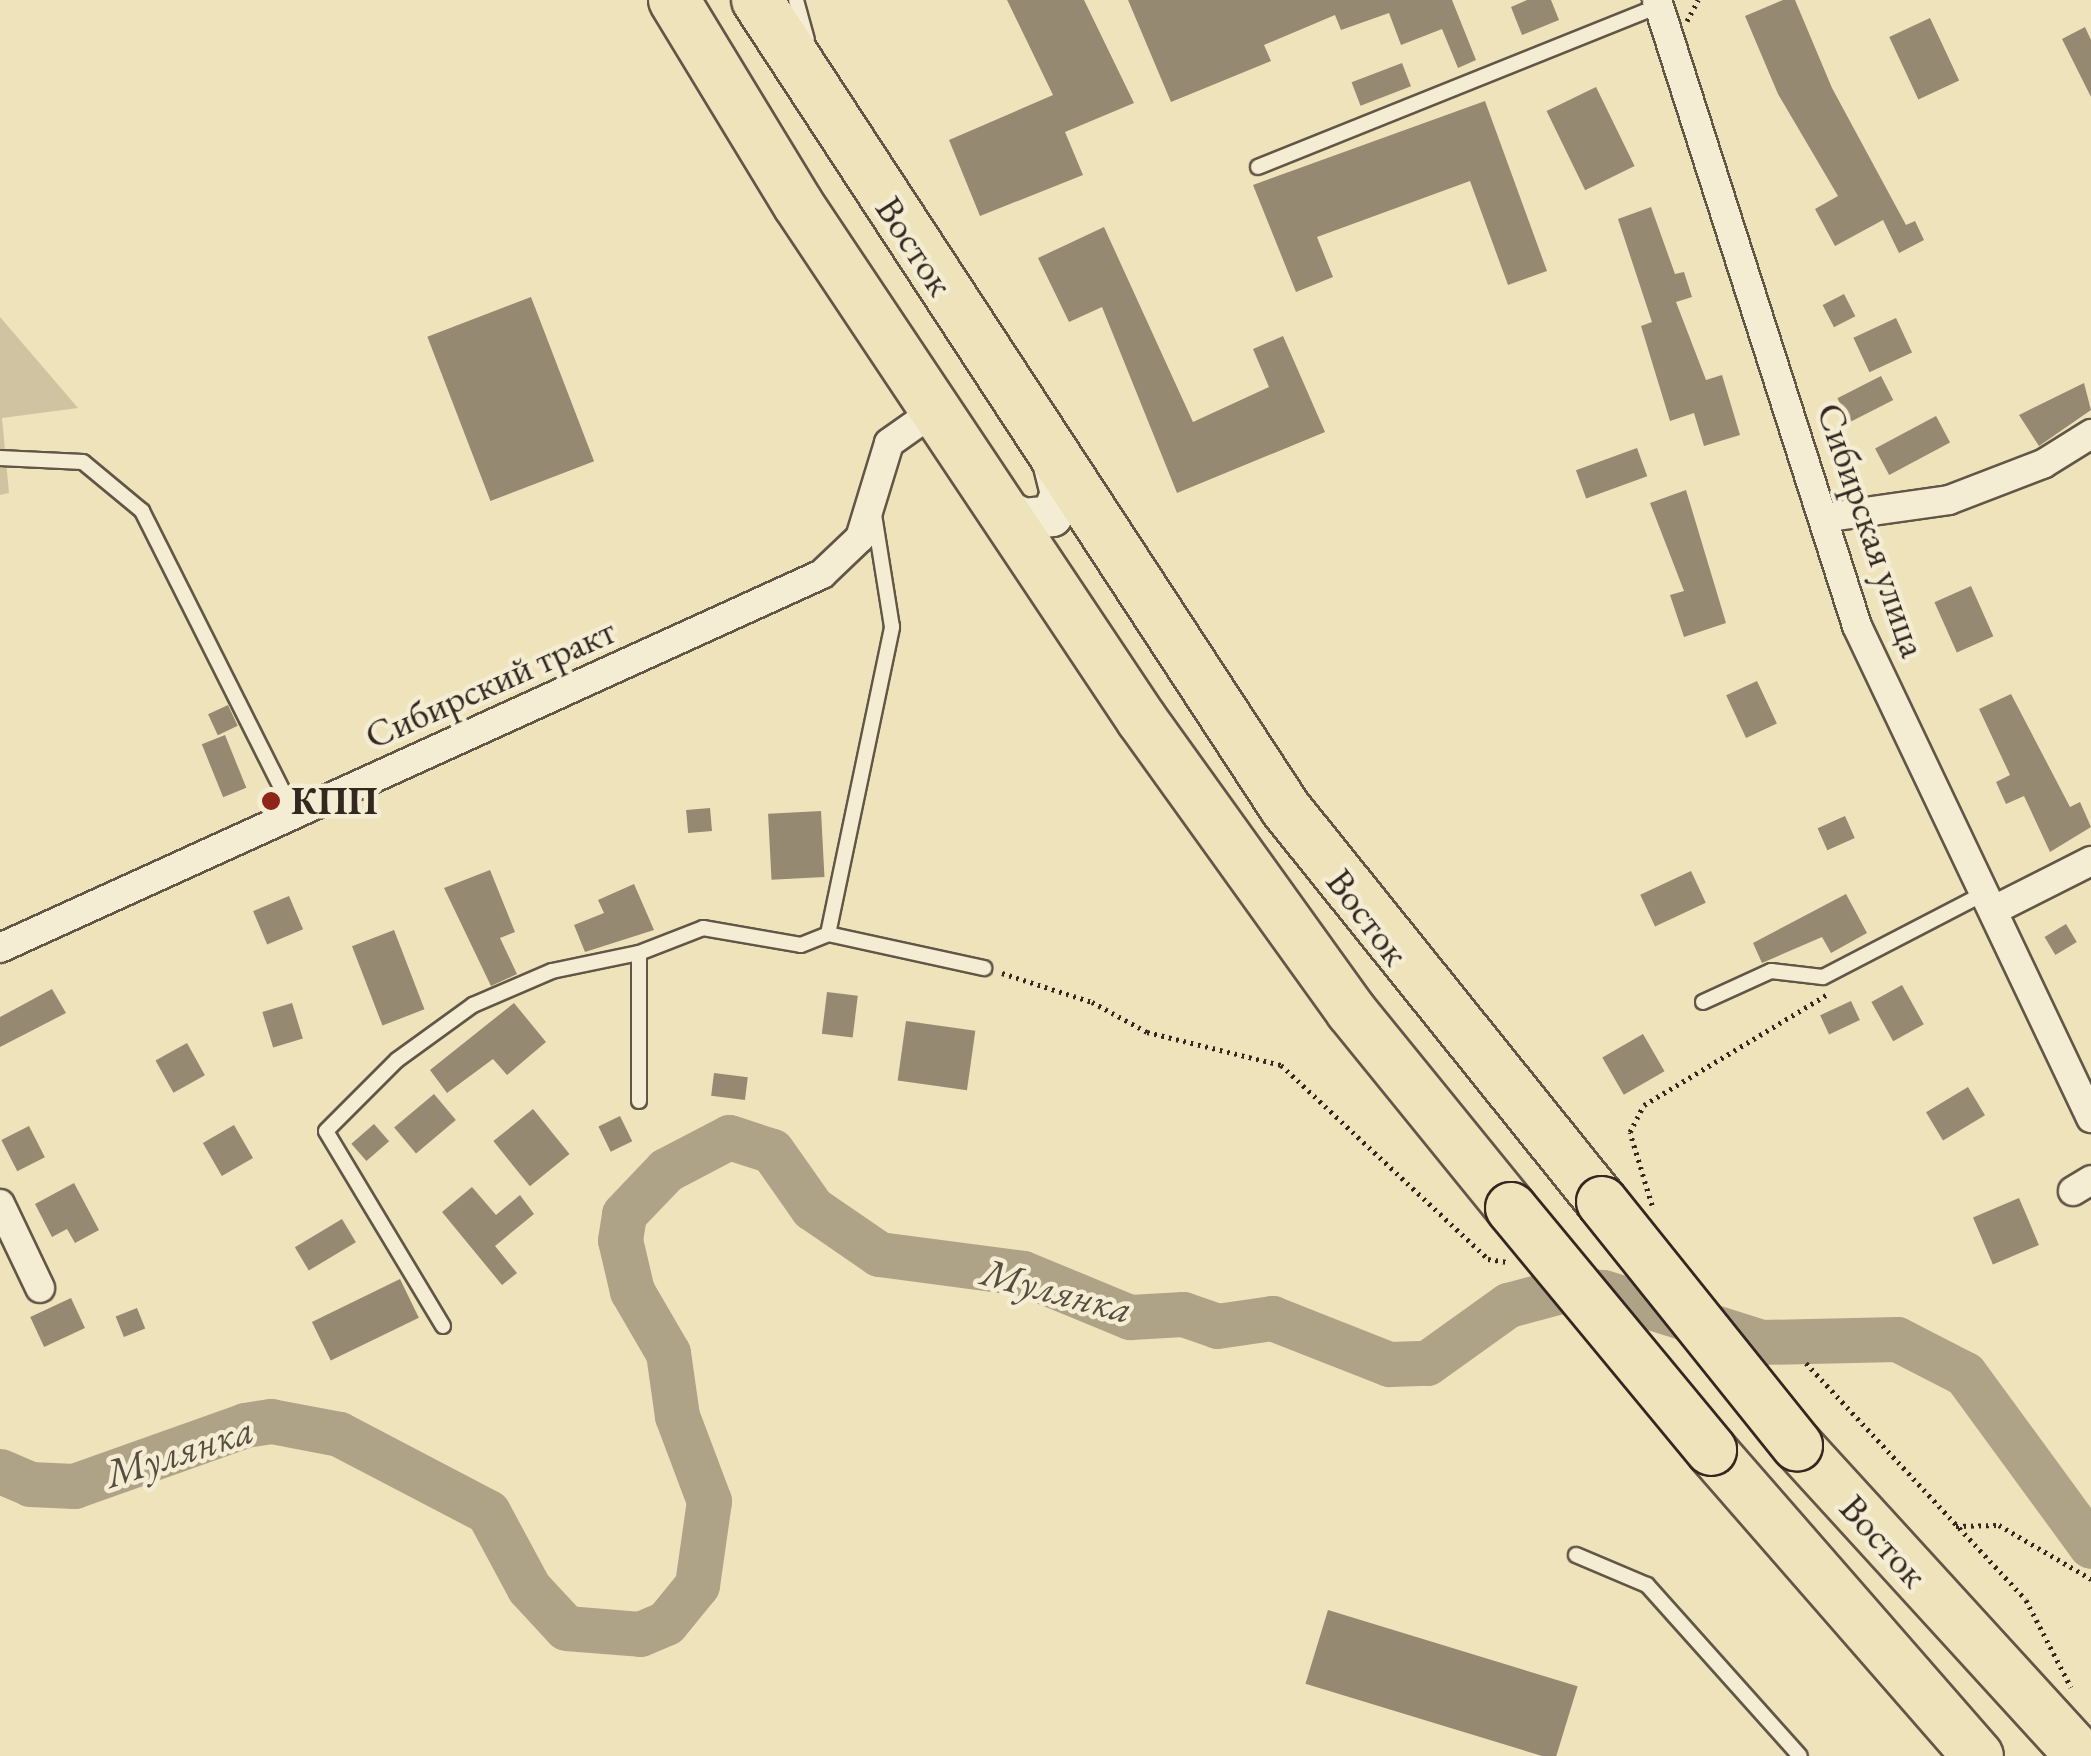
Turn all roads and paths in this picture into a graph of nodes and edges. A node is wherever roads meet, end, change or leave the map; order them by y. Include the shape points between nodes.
1 (674, 0) edge
2 (757, 0) edge
3 (796, 0) edge
4 (1662, 2) edge
5 (824, 104) junction
6 (1258, 167) dead end
7 (934, 412) junction
8 (2091, 434) edge
9 (1052, 457) junction
10 (0, 458) edge
11 (872, 506) junction
12 (998, 506) junction
13 (1823, 518) junction
14 (293, 812) junction
15 (2091, 861) edge
16 (1990, 901) junction
17 (828, 934) junction
18 (0, 948) edge
19 (638, 953) junction
20 (984, 968) dead end
21 (1703, 1002) dead end
22 (639, 1101) dead end
23 (2091, 1118) edge
24 (0, 1204) edge
25 (40, 1288) dead end
26 (443, 1326) dead end
27 (1806, 1363) dead end
28 (1956, 1526) junction
29 (1576, 1555) dead end
30 (2091, 1579) edge
31 (2075, 1694) dead end
32 (1800, 1756) edge
33 (1978, 1756) edge
34 (2081, 1756) edge

1 - 7 highway, Восток
2 - 5 highway, Восток
3 - 5 lane
4 - 6 lane
4 - 13 street, Сибирская улица
5 - 9 highway, Восток
7 - 11 street, Сибирский тракт via 890,443 876,467
7 - 12 highway, Восток
8 - 13 street via 2043,464 1948,500
9 - 12 street via 1060,494 1052,516 1024,520
9 - 34 highway, Восток, bridge via 1286,809 1797,1445
10 - 14 lane via 83,462 142,510
11 - 14 street, Сибирский тракт via 860,538 822,574
11 - 17 lane via 892,626
12 - 33 highway, Восток, bridge via 1298,938 1711,1450
13 - 16 street, Сибирская улица via 1857,626
14 - 18 street, Сибирский тракт
15 - 16 street
16 - 21 lane via 1823,976 1771,971
16 - 23 street, Сибирская улица
17 - 19 lane via 801,944 704,928
17 - 20 lane
19 - 22 lane
19 - 26 lane via 552,971 474,1005 397,1060 326,1132
24 - 25 street
27 - 28 path
28 - 30 path via 1999,1525
28 - 31 path via 2026,1600
29 - 32 lane via 1647,1585

